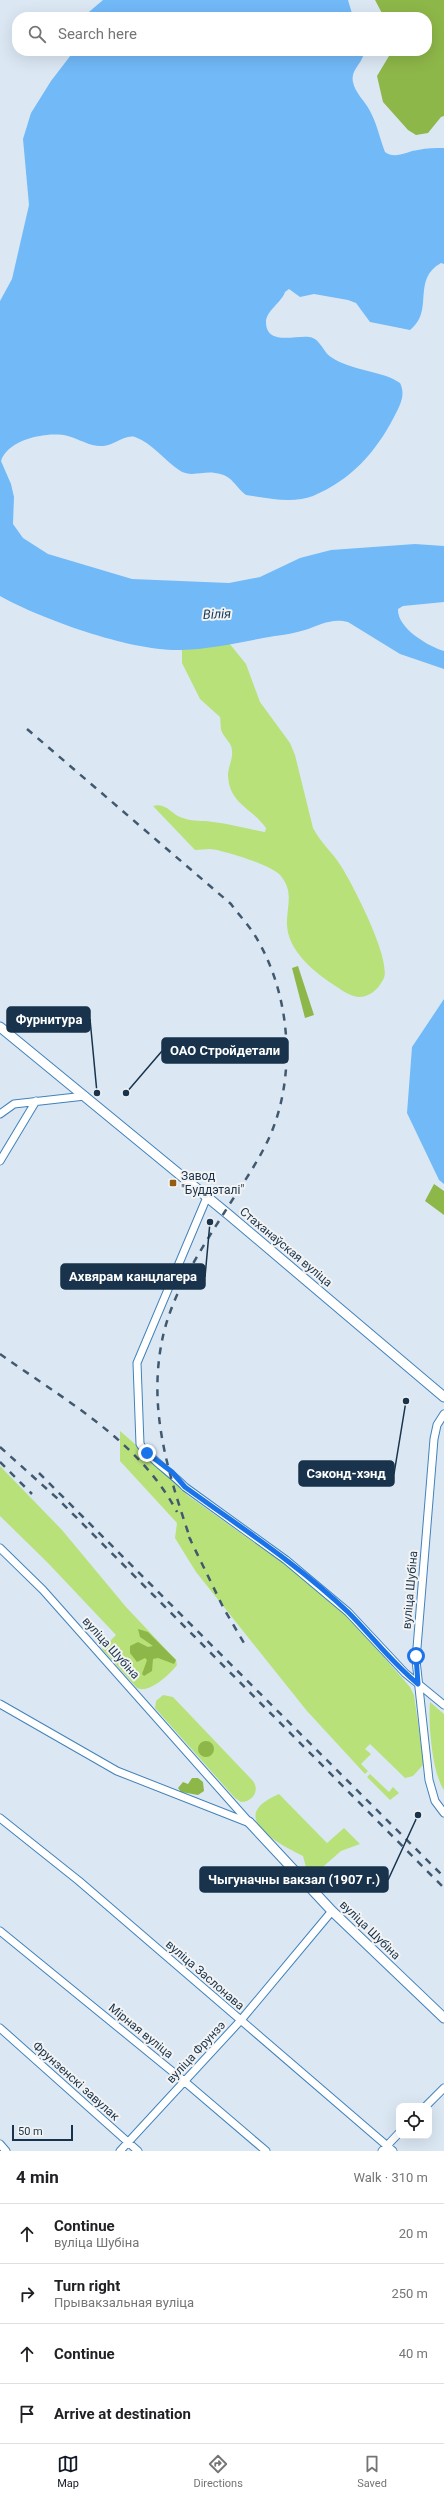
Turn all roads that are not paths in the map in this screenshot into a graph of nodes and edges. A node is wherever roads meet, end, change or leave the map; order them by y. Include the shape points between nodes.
1 (0, 1027) edge
2 (85, 1096) junction
3 (36, 1101) junction
4 (0, 1114) edge
5 (0, 1161) edge
6 (207, 1197) junction
7 (444, 1397) edge
8 (444, 1414) edge
9 (0, 1548) edge
10 (418, 1684) junction
11 (0, 1704) edge
12 (444, 1705) edge
13 (444, 1813) edge
14 (0, 1818) edge
15 (249, 1822) junction
16 (332, 1911) junction
17 (0, 1931) edge
18 (444, 2018) edge
19 (241, 2020) junction
20 (0, 2028) edge
21 (184, 2081) junction
22 (444, 2088) edge
23 (429, 2103) edge
24 (396, 2136) edge
25 (128, 2143) junction
26 (0, 2144) edge
27 (384, 2148) edge
28 (6, 2151) edge
29 (120, 2151) edge
30 (138, 2151) edge
31 (266, 2151) edge
32 (393, 2151) edge

1 - 2 street, Стаханаўская вуліца
2 - 3 street
2 - 6 street, Стаханаўская вуліца
3 - 4 street via 14,1104
3 - 5 street
6 - 7 street, Стаханаўская вуліца
6 - 10 street via 137,1363 140,1444 185,1487 286,1560 348,1612
8 - 10 street, вуліца Шубіна via 434,1439 416,1656
9 - 15 street, вуліца Шубіна via 44,1590
10 - 12 street
10 - 13 street, вуліца Шубіна via 429,1780 435,1801
11 - 15 street, вуліца Шубіна via 117,1771
14 - 19 street, вуліца Заслонава via 79,1881
15 - 16 street, вуліца Шубіна
16 - 18 street, вуліца Шубіна
16 - 19 street, вуліца Фрунзэ
17 - 21 street, Мірная вуліца
19 - 21 street, вуліца Фрунзэ
19 - 27 street, вуліца Заслонава
20 - 25 street, Фрунзенскі завулак
21 - 25 street, вуліца Фрунзэ
21 - 31 street, Мірная вуліца
22 - 23 street
24 - 27 street
25 - 29 street, вуліца Фрунзэ
25 - 30 street, Фрунзенскі завулак
26 - 28 street
27 - 32 street, вуліца Заслонава

